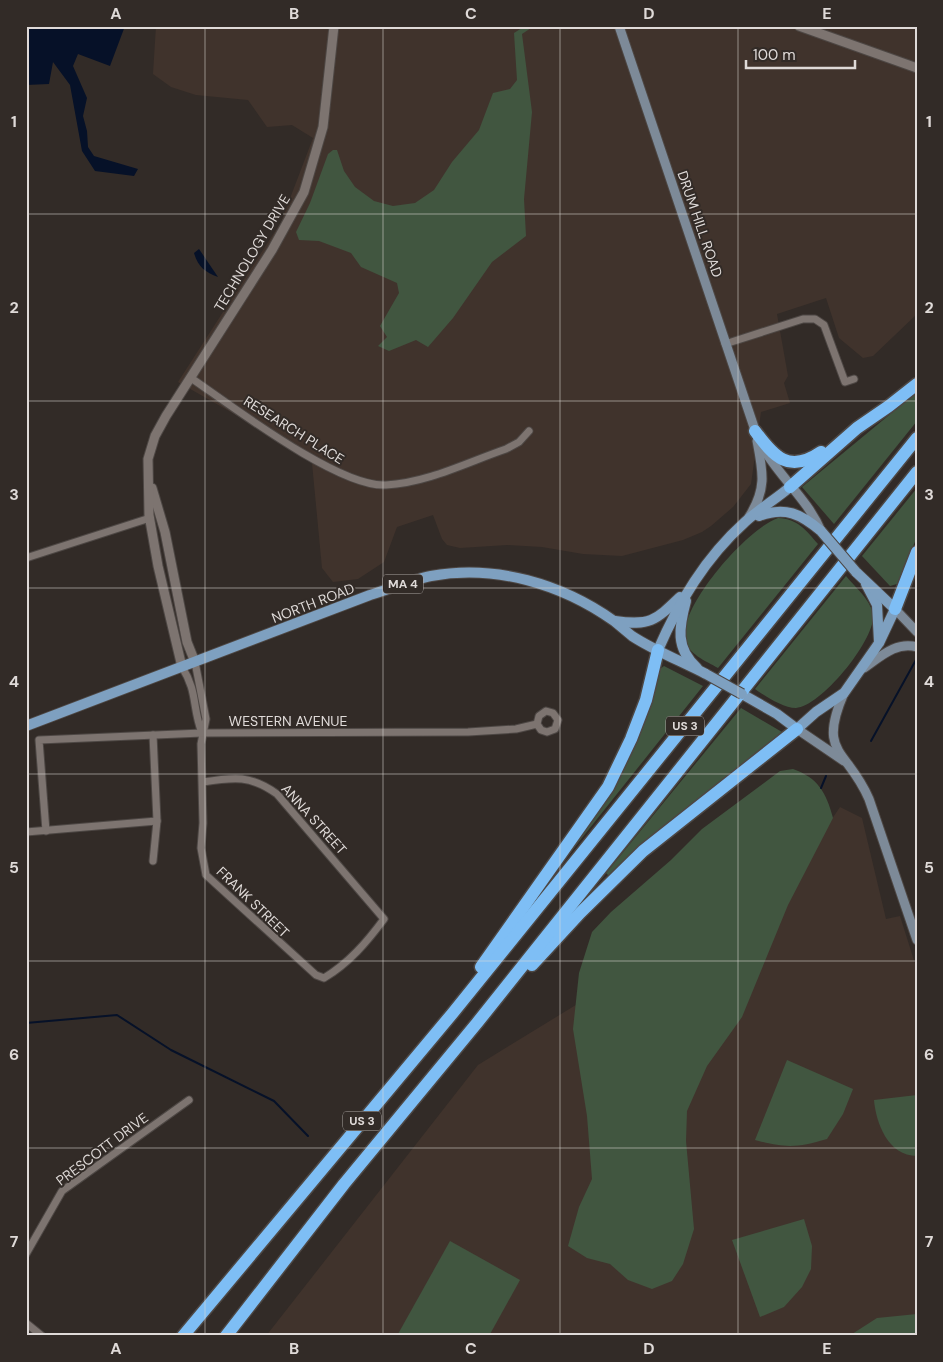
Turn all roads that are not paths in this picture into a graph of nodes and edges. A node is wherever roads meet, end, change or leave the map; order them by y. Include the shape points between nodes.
1 (334, 26) edge
2 (619, 26) edge
3 (799, 26) edge
4 (815, 29) edge
5 (917, 68) edge
6 (725, 344) junction
7 (191, 378) junction
8 (854, 379) dead end
9 (917, 384) edge
10 (529, 431) dead end
11 (755, 431) junction
12 (845, 438) junction
13 (917, 438) edge
14 (917, 472) edge
15 (149, 476) junction
16 (790, 487) junction
17 (150, 518) junction
18 (746, 520) junction
19 (821, 531) junction
20 (917, 552) edge
21 (29, 557) dead end
22 (864, 581) junction
23 (690, 588) junction
24 (895, 609) junction
25 (614, 621) junction
26 (917, 632) edge
27 (879, 644) junction
28 (917, 647) edge
29 (658, 650) junction
30 (194, 662) junction
31 (182, 667) junction
32 (864, 668) junction
33 (703, 672) junction
34 (844, 692) junction
35 (537, 724) dead end
36 (26, 726) edge
37 (797, 729) junction
38 (202, 733) junction
39 (153, 735) junction
40 (848, 764) junction
41 (203, 782) junction
42 (157, 822) junction
43 (46, 831) junction
44 (26, 832) edge
45 (152, 861) dead end
46 (917, 940) edge
47 (324, 978) joint
48 (452, 1014) junction
49 (477, 1023) junction
50 (188, 1100) dead end
51 (26, 1254) edge
52 (26, 1323) edge
53 (42, 1336) edge
54 (183, 1336) edge
55 (226, 1336) edge

1 - 7 street, TECHNOLOGY DRIVE via 323,127 304,192 290,221
2 - 6 main road, DRUM HILL ROAD
3 - 4 street
4 - 5 street
6 - 8 street via 803,319 815,319 824,325 845,382
6 - 11 main road, DRUM HILL ROAD
7 - 10 street, RESEARCH PLACE via 337,473 368,484 410,482 506,448
7 - 15 street, TECHNOLOGY DRIVE via 155,436 148,459
9 - 12 highway
11 - 12 highway via 773,454 796,462 808,460
11 - 16 main road, DRUM HILL ROAD
11 - 18 main road, DRUM HILL ROAD via 763,482
12 - 16 highway
13 - 48 highway, US 3
14 - 49 highway, US 3
15 - 17 street, TECHNOLOGY DRIVE
15 - 30 street, TECHNOLOGY DRIVE via 165,532 186,642
16 - 18 main road
16 - 19 main road, DRUM HILL ROAD via 814,515
17 - 21 street
17 - 31 street, TECHNOLOGY DRIVE
18 - 19 main road, MA 4 via 786,510 805,518
18 - 23 main road, MA 4 via 712,556
19 - 22 main road, MA 4, bridge
20 - 24 highway
22 - 24 main road, MA 4
22 - 27 main road via 877,605
23 - 25 main road, NORTH ROAD / MA 4 via 657,619 636,624
23 - 29 main road
23 - 33 main road via 680,622 679,639 686,655
24 - 26 main road, MA 4
24 - 27 main road
25 - 29 main road, NORTH ROAD / MA 4 via 632,636
25 - 30 main road, NORTH ROAD / MA 4 via 530,580 496,574 454,573 416,580 370,595
27 - 32 main road
28 - 32 main road via 896,647
29 - 33 main road, MA 4
29 - 48 highway via 646,700 608,787 498,941
30 - 31 main road, NORTH ROAD / MA 4
30 - 38 street, FRANK STREET via 206,719
31 - 36 main road, NORTH ROAD / MA 4
31 - 38 street, FRANK STREET via 192,686 197,722
32 - 34 main road
33 - 37 main road, MA 4, bridge
34 - 37 main road
34 - 40 main road via 835,714 832,734 838,751
35 - 38 street, WESTERN AVENUE via 516,729 468,732
37 - 40 main road
37 - 49 highway via 643,851
38 - 39 street, WESTERN AVENUE
38 - 41 street, FRANK STREET
39 - 42 street
39 - 43 street, WESTERN AVENUE via 39,740
40 - 46 main road via 869,799
41 - 47 street, FRANK STREET via 201,848 206,875 298,961 316,976
41 - 47 street, ANNA STREET via 236,777 262,783 278,794 384,919 367,943
42 - 43 street
42 - 45 street
43 - 44 street
48 - 54 highway, US 3
49 - 55 highway, US 3 via 344,1184
50 - 51 street, PRESCOTT DRIVE via 62,1191
52 - 53 street

